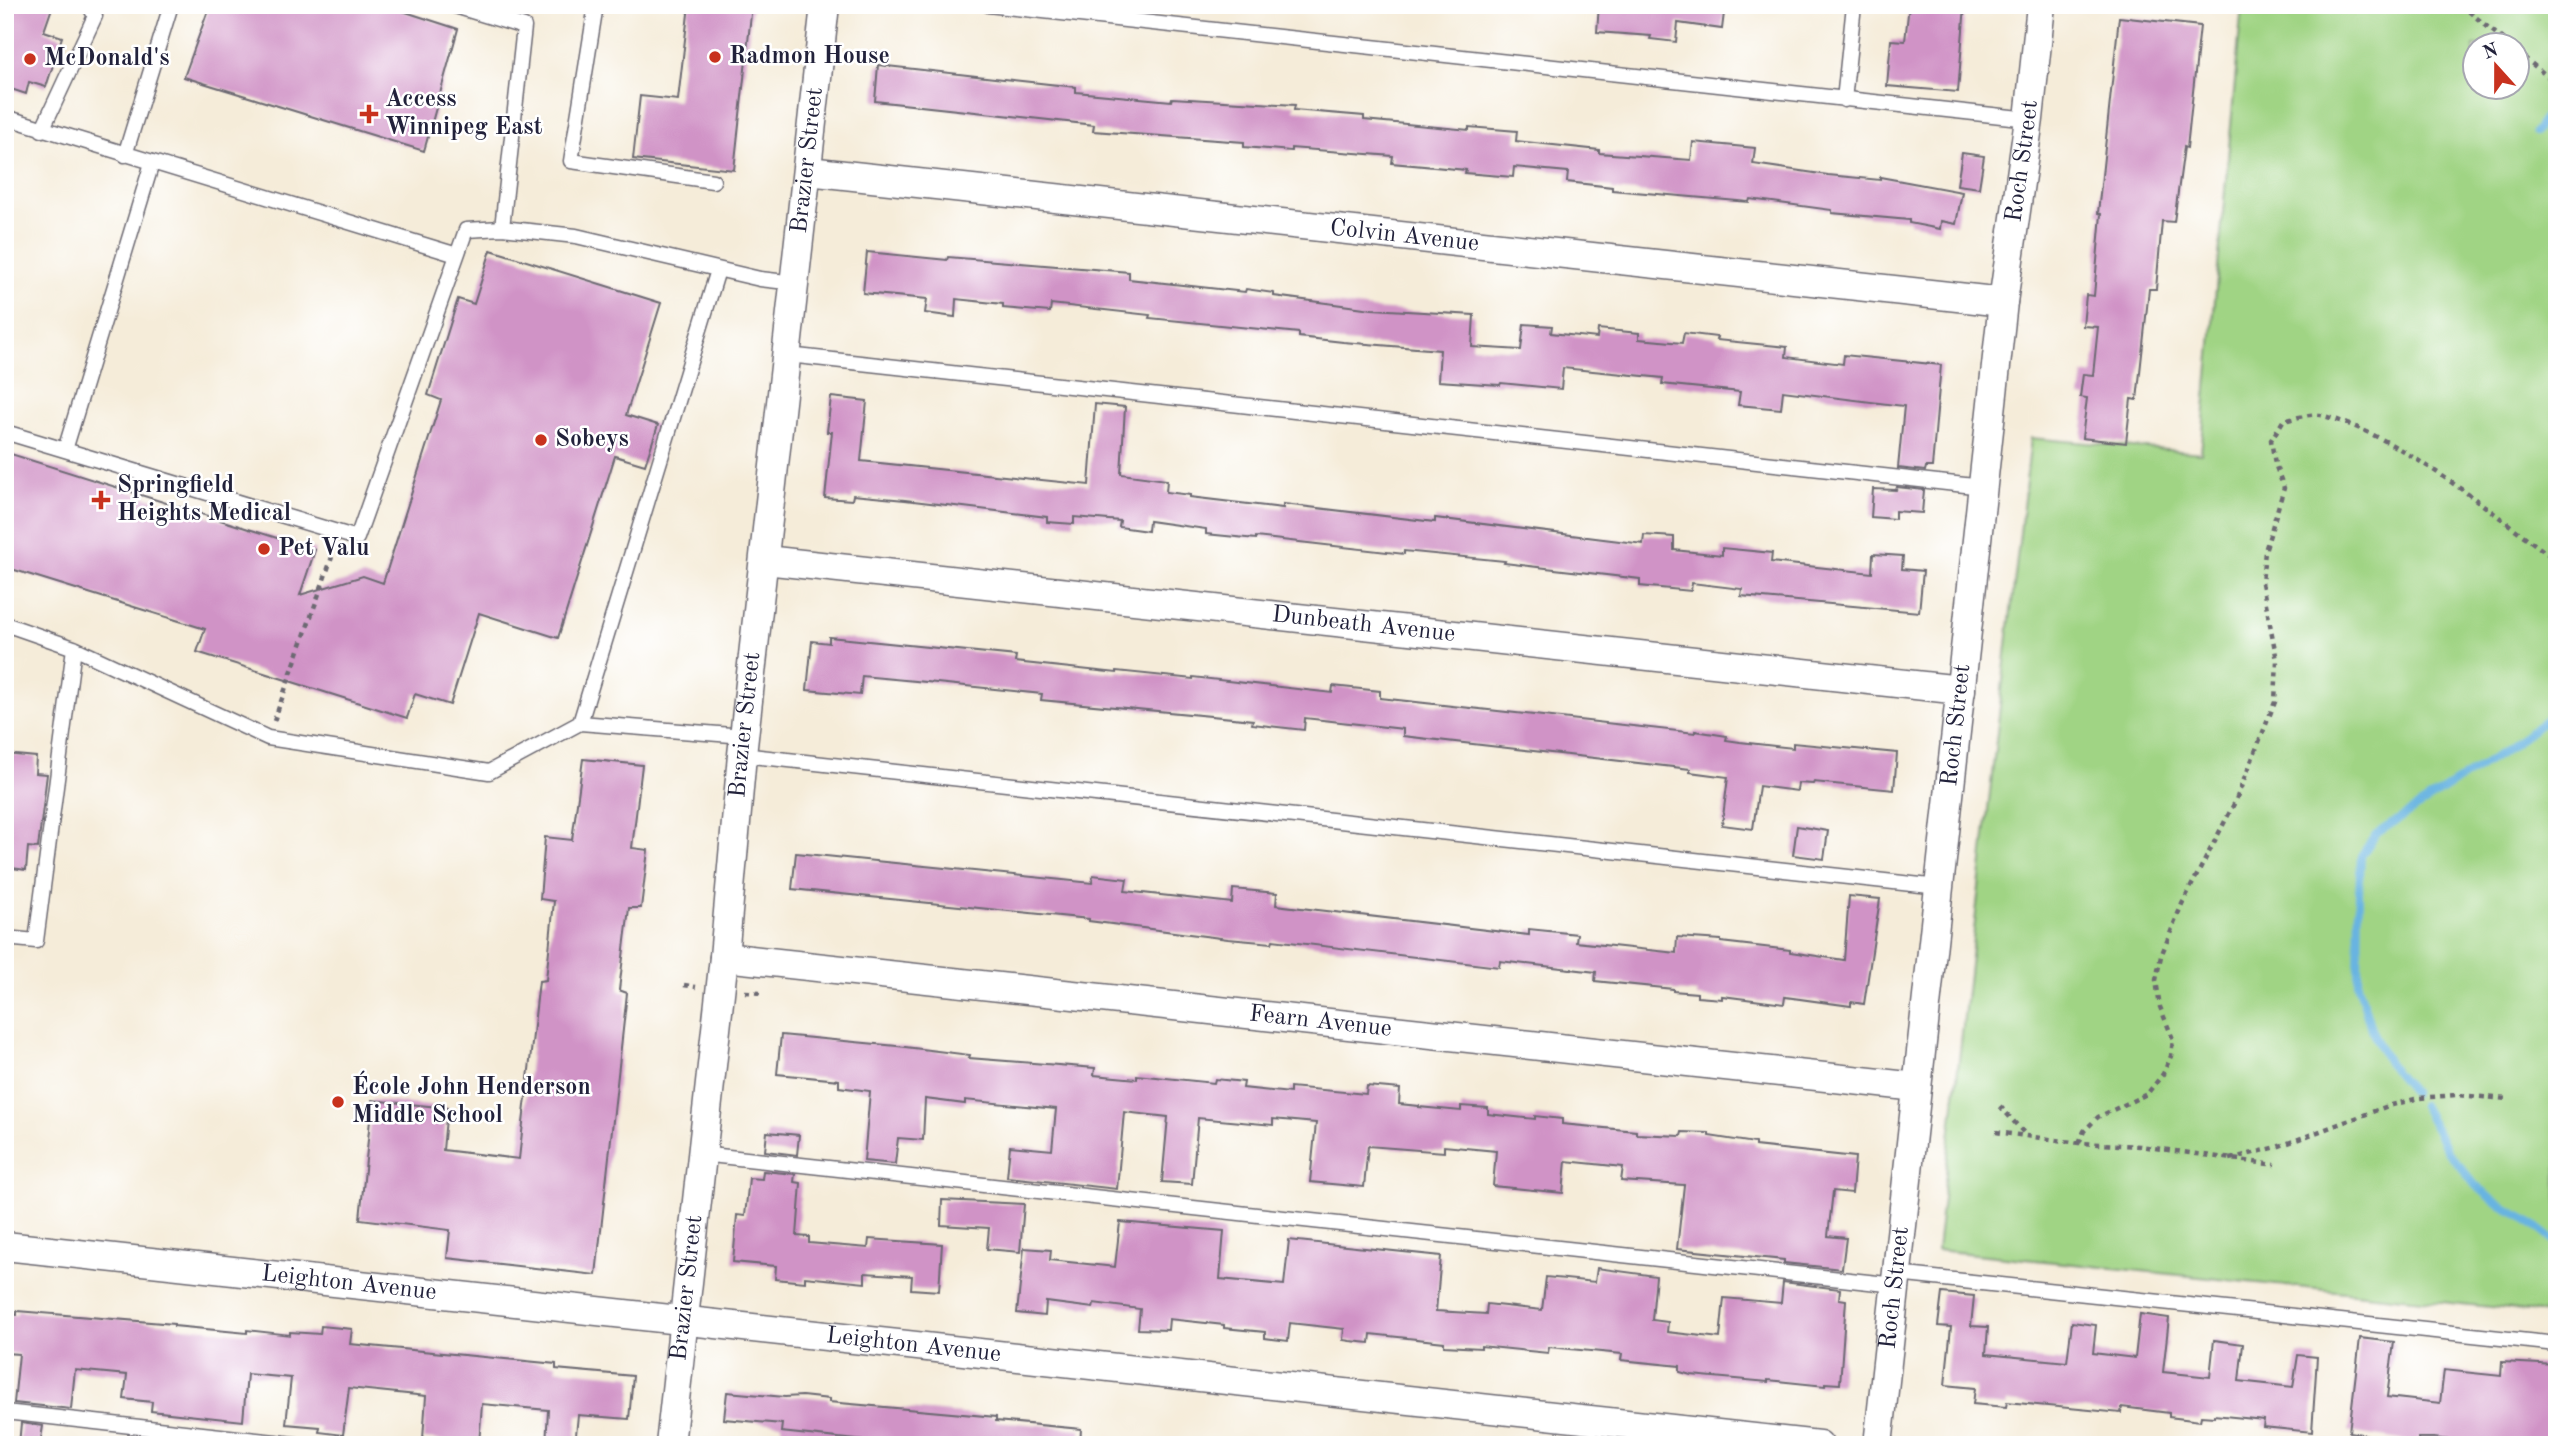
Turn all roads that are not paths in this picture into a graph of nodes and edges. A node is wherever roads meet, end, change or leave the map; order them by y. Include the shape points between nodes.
1 (171, 5) edge
2 (452, 5) edge
3 (596, 5) edge
4 (825, 5) edge
5 (988, 5) edge
6 (1854, 5) edge
7 (2041, 5) edge
8 (95, 9) edge
9 (1844, 100) junction
10 (5, 117) edge
11 (2029, 119) junction
12 (42, 130) junction
13 (125, 155) junction
14 (152, 163) junction
15 (808, 171) junction
16 (713, 181) dead end
17 (502, 228) junction
18 (457, 255) junction
19 (718, 270) junction
20 (795, 283) junction
21 (2003, 302) junction
22 (788, 355) junction
23 (5, 432) edge
24 (65, 450) junction
25 (1983, 487) junction
26 (765, 560) junction
27 (5, 624) edge
28 (75, 648) junction
29 (1961, 690) junction
30 (580, 723) junction
31 (743, 746) junction
32 (1939, 887) junction
33 (5, 938) edge
34 (724, 957) junction
35 (1917, 1087) junction
36 (701, 1154) junction
37 (5, 1246) edge
38 (1896, 1280) junction
39 (684, 1320) junction
40 (2557, 1345) edge
41 (5, 1412) edge
42 (303, 1445) edge
43 (670, 1445) edge
44 (1819, 1445) edge
45 (1878, 1445) edge

1 - 13 lane
2 - 17 lane via 524,27
3 - 16 lane via 571,161
4 - 15 street, Brazier Street
5 - 9 lane
6 - 9 lane
7 - 11 street, Roch Street
8 - 12 lane
9 - 11 lane
10 - 12 lane
11 - 21 street, Roch Street
12 - 13 lane
13 - 14 lane
14 - 18 lane
14 - 24 lane
15 - 20 street, Brazier Street
15 - 21 street, Colvin Avenue
17 - 18 lane via 466,230
17 - 19 lane via 576,236
18 - 24 lane via 357,538
19 - 20 lane
19 - 30 lane
20 - 22 street, Brazier Street
21 - 25 street, Roch Street
22 - 25 lane
22 - 26 street, Brazier Street
23 - 24 lane
25 - 29 street, Roch Street
26 - 29 street, Dunbeath Avenue
26 - 31 street, Brazier Street
27 - 28 lane
28 - 30 lane via 268,738 489,772
28 - 33 lane via 36,941
29 - 32 street, Roch Street
30 - 31 lane
31 - 32 lane
31 - 34 street, Brazier Street
32 - 35 street, Roch Street
34 - 35 street, Fearn Avenue
34 - 36 street, Brazier Street
35 - 38 street, Roch Street
36 - 38 lane
36 - 39 street, Brazier Street
37 - 39 street, Leighton Avenue
38 - 40 lane
38 - 45 street, Roch Street
39 - 43 street, Brazier Street
39 - 44 street, Leighton Avenue
41 - 42 lane

